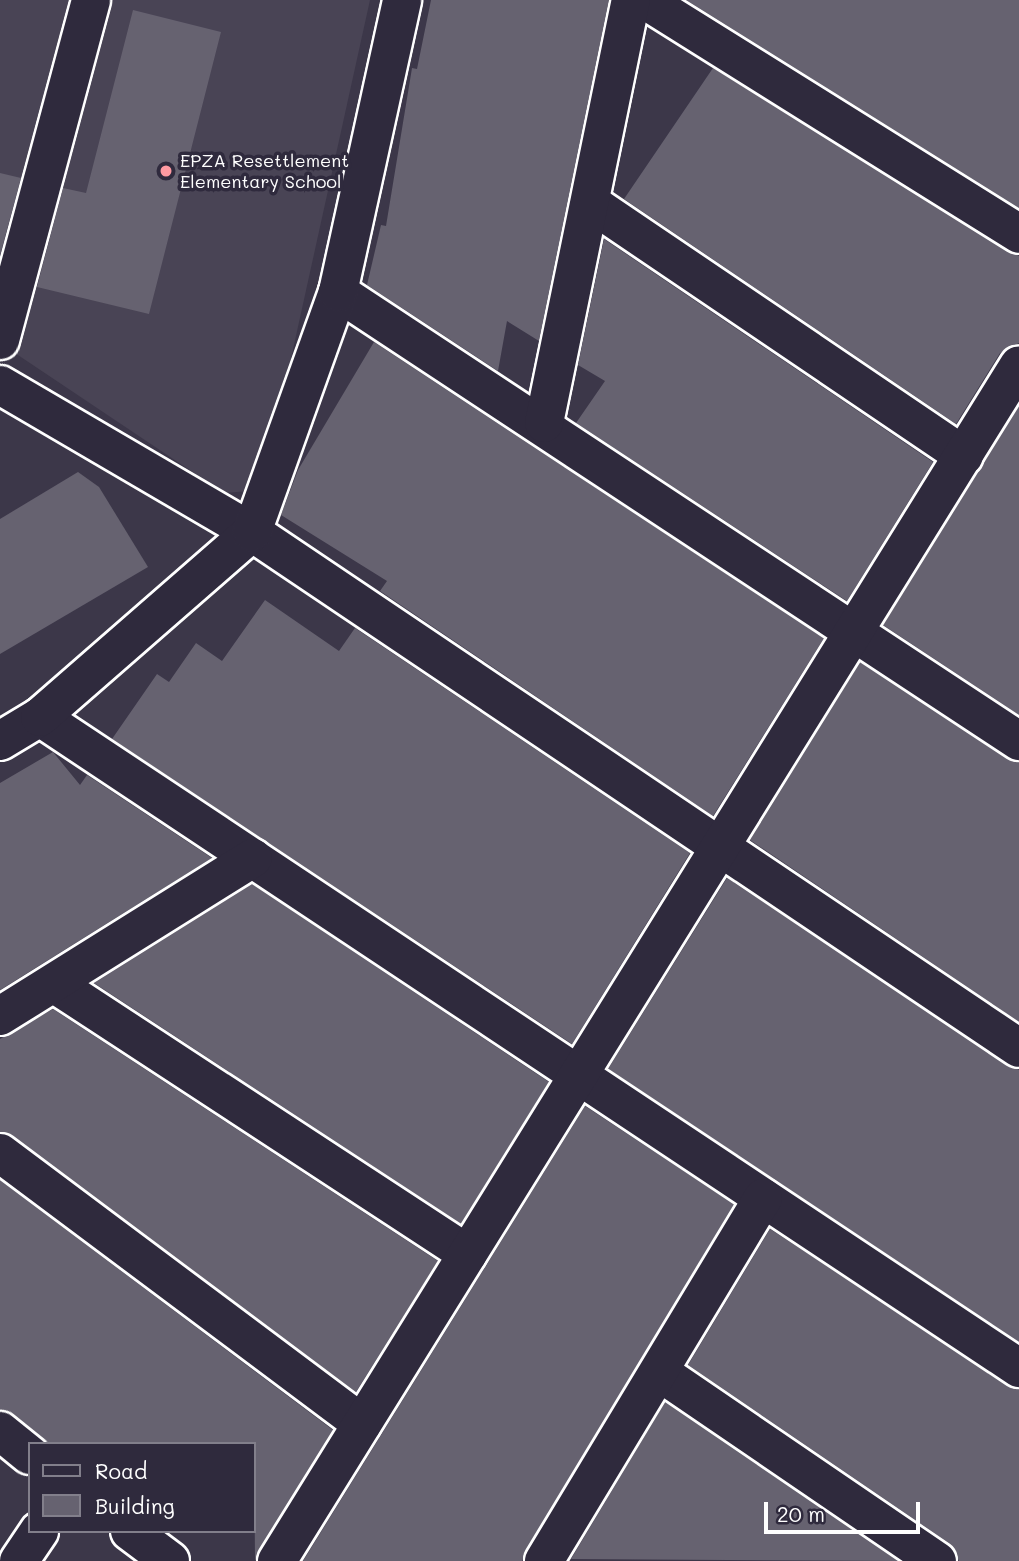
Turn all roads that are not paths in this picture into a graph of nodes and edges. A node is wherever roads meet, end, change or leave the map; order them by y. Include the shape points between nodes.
1 (91, 0) edge
2 (402, 0) edge
3 (631, 0) edge
4 (645, 0) edge
5 (592, 204) junction
6 (1019, 234) edge
7 (338, 292) junction
8 (0, 340) edge
9 (1019, 365) edge
10 (0, 385) edge
11 (544, 423) junction
12 (964, 456) junction
13 (252, 532) junction
14 (852, 632) junction
15 (40, 717) junction
16 (0, 741) edge
17 (1019, 741) edge
18 (720, 847) junction
19 (253, 858) junction
20 (55, 984) junction
21 (0, 1016) edge
22 (1019, 1048) edge
23 (579, 1075) junction
24 (0, 1153) edge
25 (763, 1198) junction
26 (467, 1254) junction
27 (1019, 1368) edge
28 (661, 1373) junction
29 (362, 1424) junction
30 (0, 1431) edge
31 (28, 1453) edge
32 (38, 1533) edge
33 (133, 1533) edge
34 (547, 1560) edge
35 (19, 1561) edge
36 (170, 1561) edge
37 (277, 1561) edge
38 (937, 1561) edge

1 - 8 street
2 - 7 street
3 - 5 street
4 - 6 street
5 - 11 street
5 - 12 street
7 - 11 street
7 - 13 street
9 - 12 street
10 - 13 street
11 - 14 street
12 - 14 street
13 - 15 street
13 - 18 street
14 - 17 street
14 - 18 street
15 - 16 street
15 - 19 street
18 - 22 street
18 - 23 street
19 - 20 street
19 - 23 street
20 - 21 street
20 - 26 street
23 - 25 street
23 - 26 street
24 - 29 street
25 - 27 street
25 - 28 street
26 - 29 street
28 - 34 street
28 - 38 street
29 - 37 street
30 - 31 street
32 - 35 street
33 - 36 street

